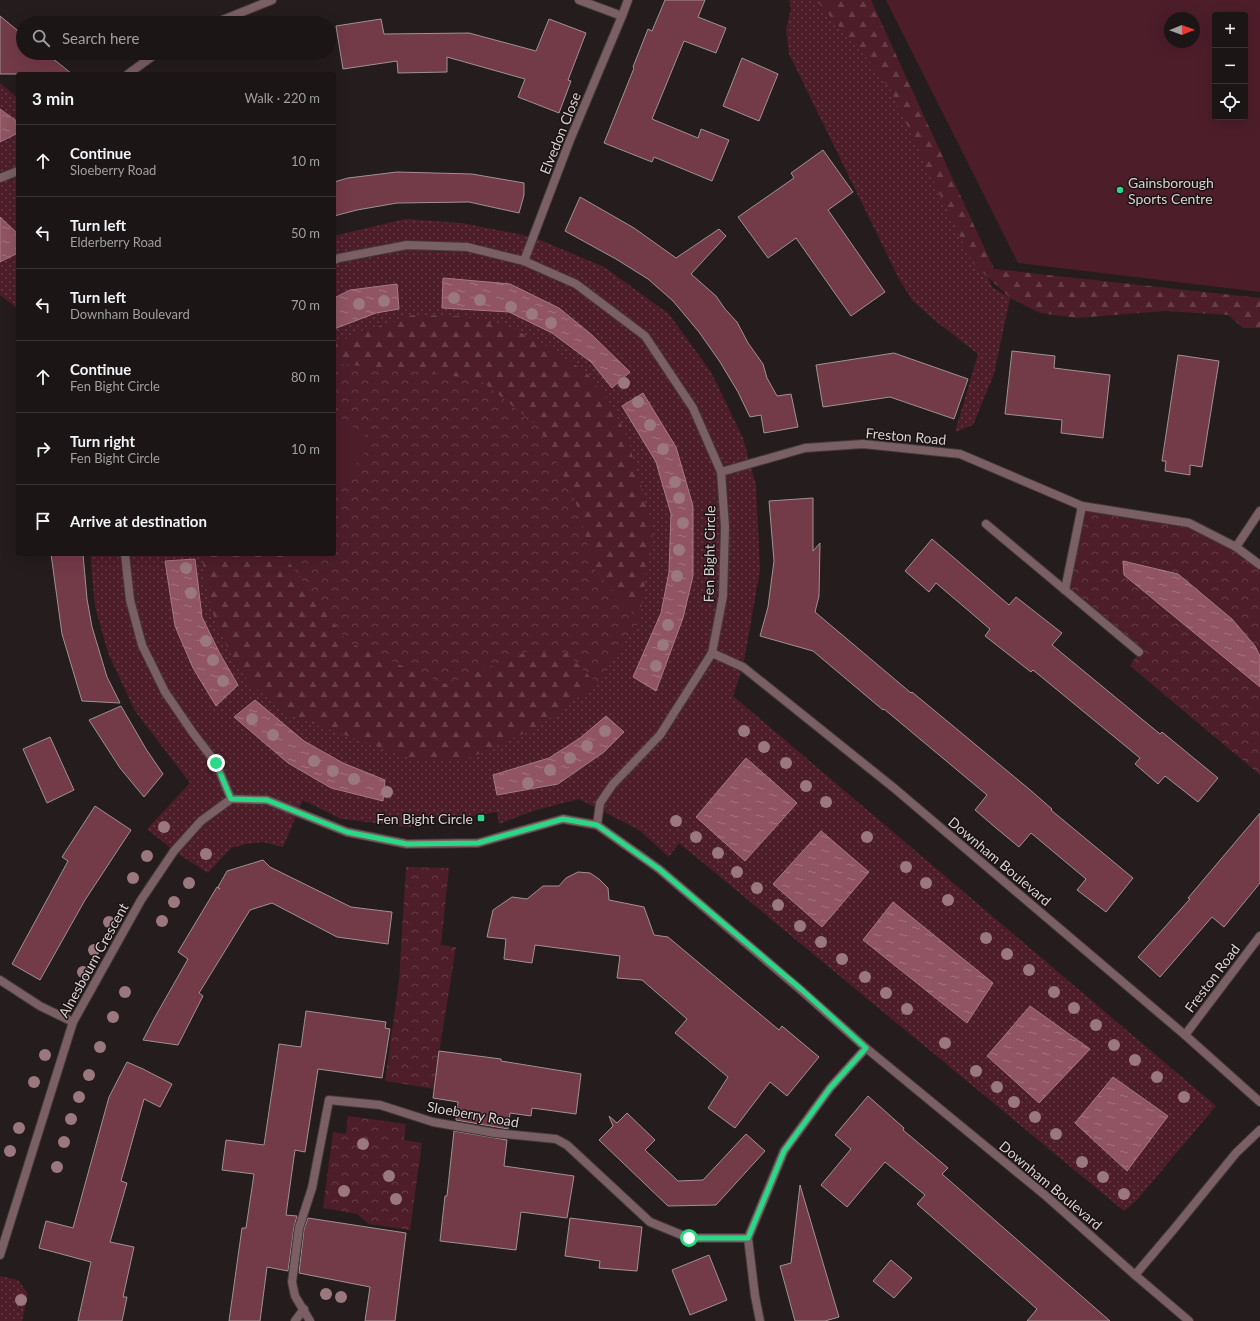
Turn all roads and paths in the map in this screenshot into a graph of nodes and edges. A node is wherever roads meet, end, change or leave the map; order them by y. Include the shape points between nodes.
1 (272, 0) edge
2 (579, 0) edge
3 (628, 0) edge
4 (232, 16) edge
5 (622, 16) junction
6 (147, 60) edge
7 (131, 72) edge
8 (16, 172) edge
9 (0, 178) edge
10 (336, 259) edge
11 (524, 261) junction
12 (721, 472) junction
13 (1082, 506) junction
14 (1260, 510) edge
15 (986, 524) dead end
16 (1236, 547) junction
17 (125, 556) edge
18 (1260, 565) edge
19 (1065, 590) junction
20 (1139, 652) dead end
21 (712, 653) junction
22 (231, 799) junction
23 (597, 825) junction
24 (1260, 936) edge
25 (0, 980) edge
26 (73, 1022) junction
27 (1185, 1035) junction
28 (866, 1048) junction
29 (1260, 1102) edge
30 (1260, 1130) edge
31 (748, 1238) junction
32 (0, 1255) edge
33 (1135, 1275) junction
34 (304, 1309) junction
35 (295, 1321) edge
36 (310, 1321) edge
37 (760, 1321) edge
38 (1189, 1321) edge

1 - 4 street
2 - 5 street
3 - 5 street, Elvedon Close
5 - 11 street, Elvedon Close via 570,140
6 - 7 street
8 - 9 street
10 - 11 street, Fen Bight Circle via 407,244 467,247
11 - 12 street, Fen Bight Circle via 576,284 645,336 693,408
12 - 13 street, Freston Road via 805,448 863,444 960,454
12 - 21 street, Fen Bight Circle via 725,527 723,596
13 - 16 street, Freston Road via 1189,523
13 - 19 street
14 - 16 street
15 - 19 street
16 - 18 street, Freston Road
17 - 22 street via 130,600 142,645 165,692 216,763
19 - 20 street
21 - 23 street, Fen Bight Circle via 660,735 613,784 600,803
21 - 27 street, Downham Boulevard via 743,667 888,783
22 - 23 street via 267,800 347,832 407,844 478,843 563,819
22 - 26 street, Alnesbourn Crescent via 201,821 174,851 141,900
23 - 28 street, Downham Boulevard via 659,869 802,990
24 - 27 street, Freston Road
25 - 26 street via 40,1006
26 - 32 street, Alnesbourn Crescent
27 - 29 street, Downham Boulevard
28 - 31 street via 830,1088 784,1151
28 - 33 street, Downham Boulevard via 1046,1196
30 - 33 street via 1236,1153
31 - 34 street, Sloeberry Road via 689,1238 650,1222 567,1145 556,1139 495,1133 433,1122 380,1105 329,1100 312,1188 300,1228 292,1282 295,1296
31 - 37 street
33 - 38 street, Downham Boulevard
34 - 35 street
34 - 36 street, Sloeberry Road

